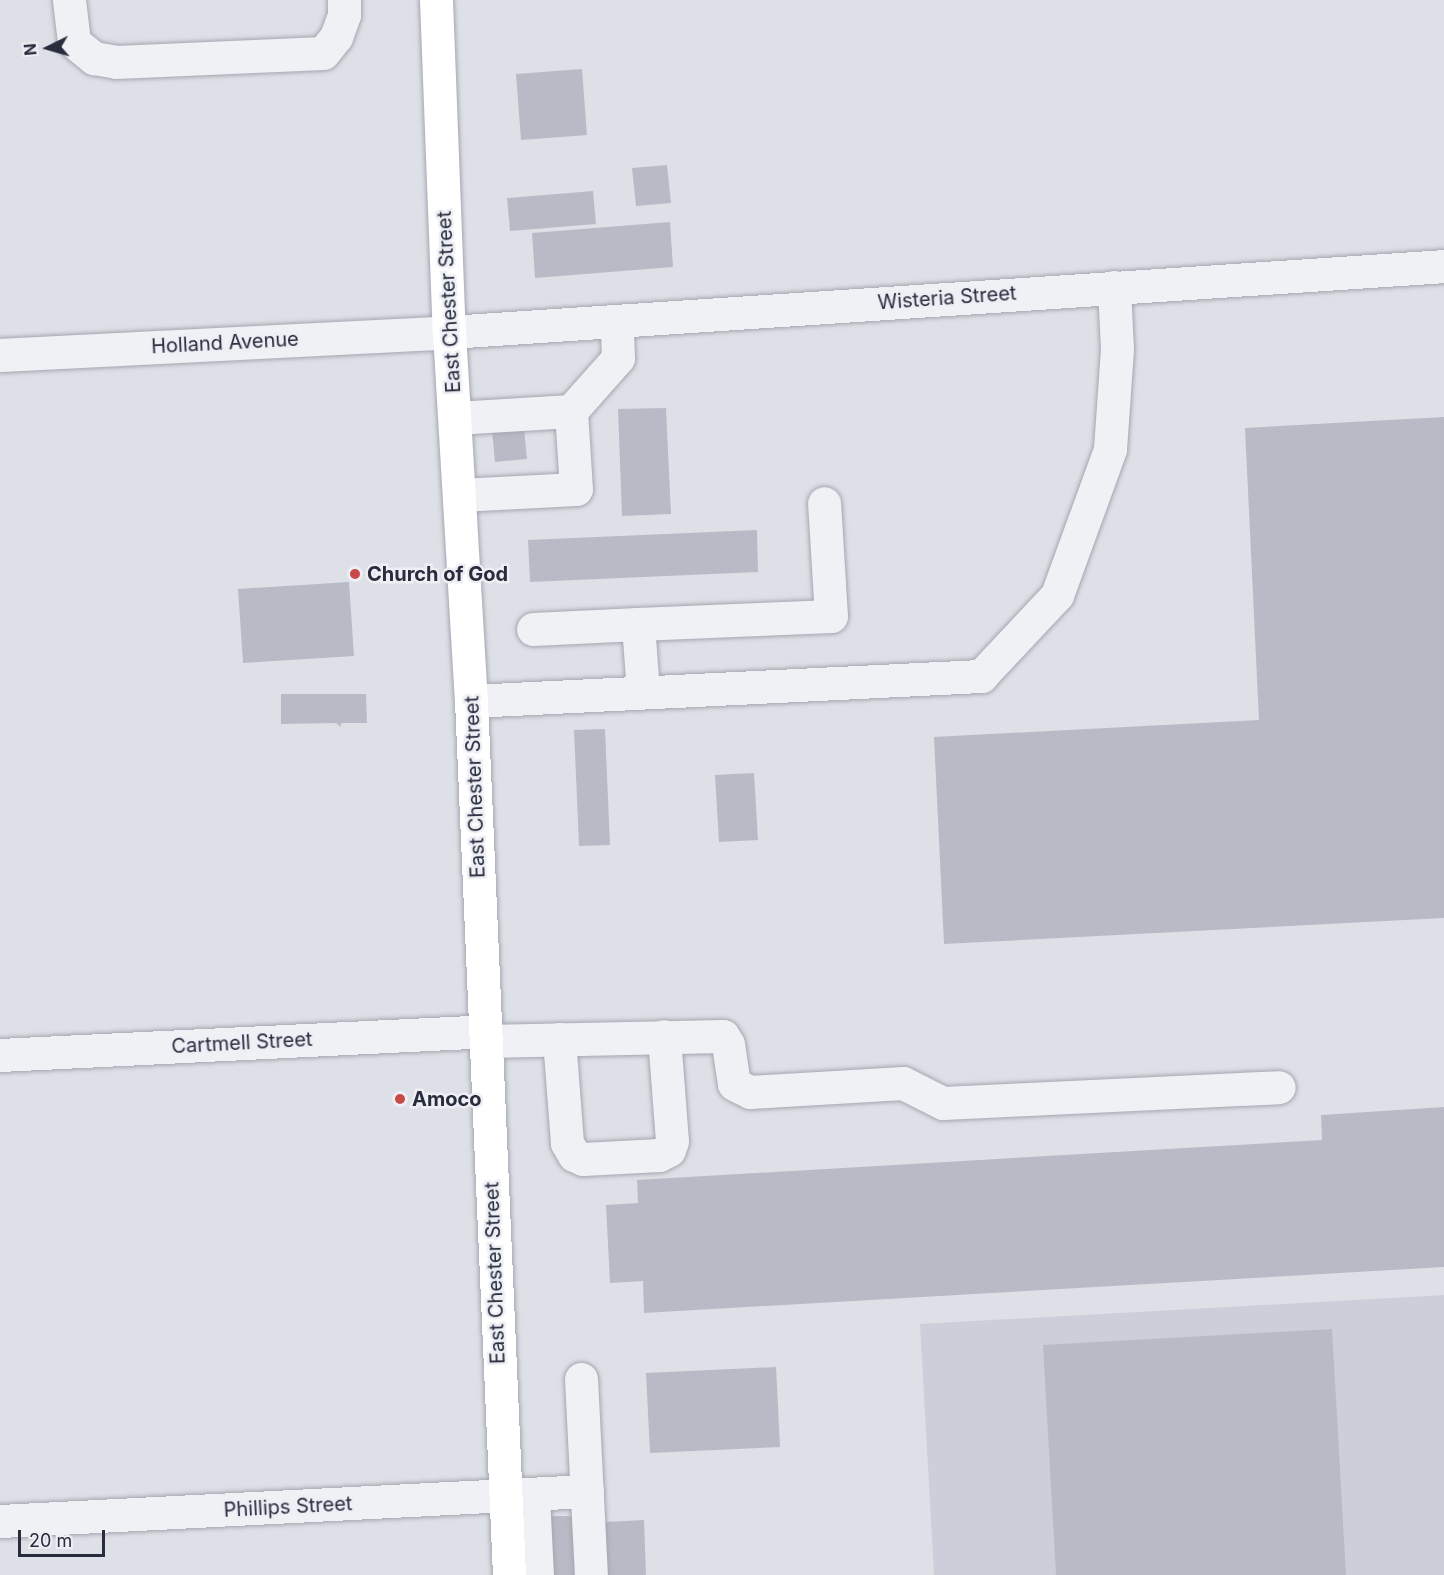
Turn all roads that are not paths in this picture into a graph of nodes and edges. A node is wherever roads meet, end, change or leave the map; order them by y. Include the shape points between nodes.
1 (69, 0) edge
2 (344, 0) edge
3 (436, 0) edge
4 (1444, 266) edge
5 (1114, 287) junction
6 (617, 321) junction
7 (449, 332) junction
8 (0, 355) edge
9 (571, 411) junction
10 (455, 418) junction
11 (459, 495) junction
12 (824, 502) dead end
13 (638, 624) junction
14 (533, 629) dead end
15 (643, 692) junction
16 (471, 701) junction
17 (485, 1036) junction
18 (664, 1036) junction
19 (559, 1039) junction
20 (0, 1056) edge
21 (1279, 1087) dead end
22 (581, 1379) dead end
23 (587, 1491) junction
24 (519, 1496) junction
25 (0, 1521) edge
26 (509, 1575) edge
27 (537, 1575) edge
28 (591, 1575) edge

1 - 2 street via 74,42 94,58 116,62 323,52 336,37 344,15
3 - 7 main road, East Chester Street
4 - 5 street, Wisteria Street
5 - 6 street, Wisteria Street
5 - 15 street via 1117,349 1110,449 1057,595 981,676
6 - 7 street, Wisteria Street
6 - 9 street via 618,358
7 - 8 street, Holland Avenue
7 - 10 main road, East Chester Street
9 - 10 street
9 - 11 street via 576,489
10 - 11 main road, East Chester Street
11 - 16 main road, East Chester Street
12 - 13 street via 831,616
13 - 14 street
13 - 15 street
15 - 16 street
16 - 17 main road, East Chester Street
17 - 19 street, Cartmell Street
17 - 20 street, Cartmell Street
17 - 24 main road, East Chester Street
18 - 19 street, Cartmell Street
18 - 19 street via 672,1141 669,1150 659,1155 583,1159 574,1155 567,1143
18 - 21 street, Cartmell Street via 723,1036 728,1044 734,1084 750,1092 903,1083 943,1103
22 - 23 street
23 - 24 street, Phillips Street
23 - 28 street
24 - 25 street, Phillips Street
24 - 26 main road, East Chester Street
24 - 27 street

